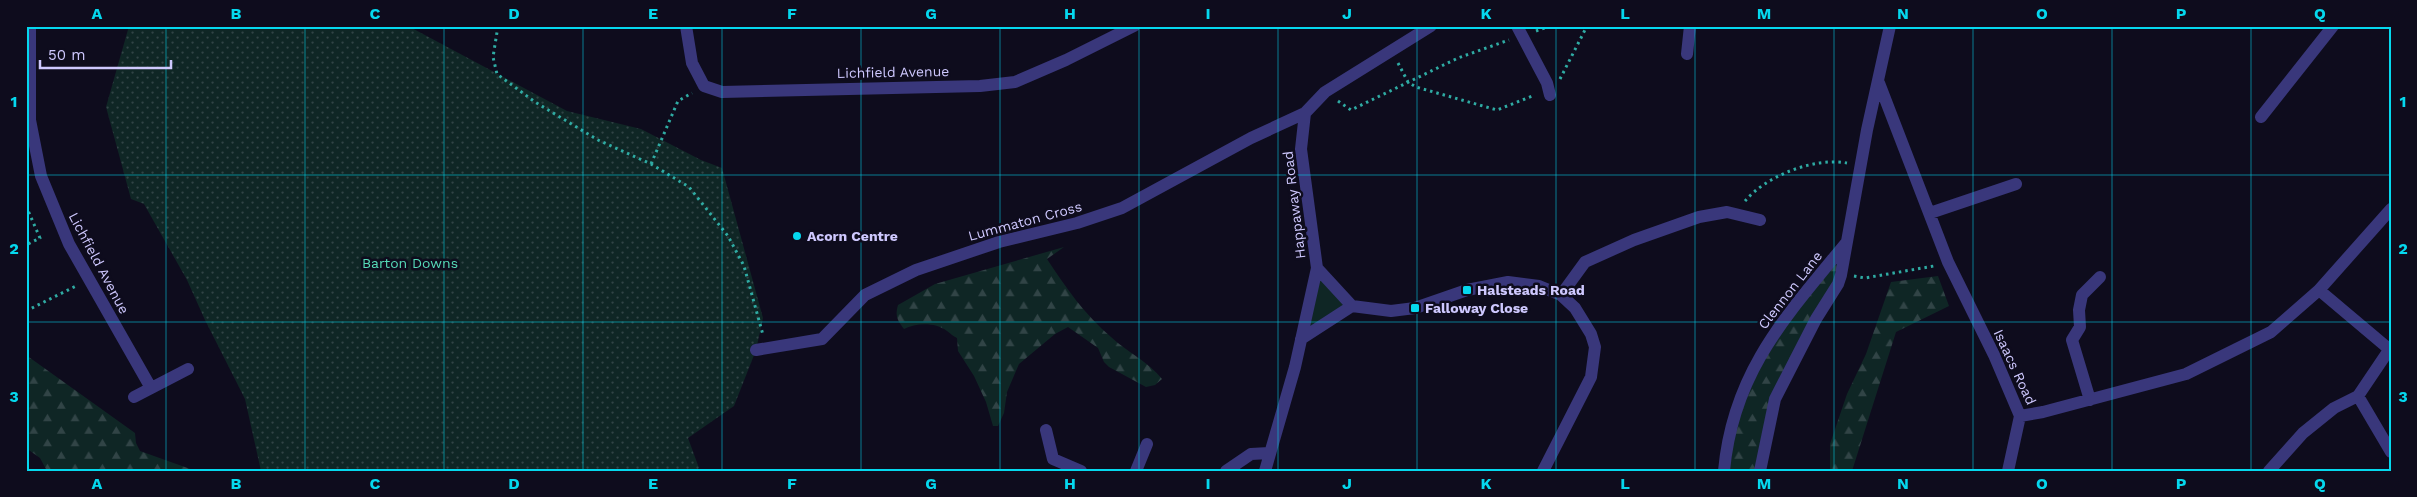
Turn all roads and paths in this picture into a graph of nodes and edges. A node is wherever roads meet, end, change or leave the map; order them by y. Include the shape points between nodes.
1 (30, 26) edge
2 (498, 26) edge
3 (686, 26) edge
4 (1134, 26) edge
5 (1431, 26) edge
6 (1550, 26) edge
7 (1587, 26) edge
8 (1690, 26) edge
9 (1890, 26) edge
10 (2333, 26) edge
11 (1519, 31) edge
12 (1392, 51) junction
13 (1687, 54) dead end
14 (1408, 82) junction
15 (1879, 83) junction
16 (704, 86) junction
17 (1325, 92) junction
18 (1549, 92) junction
19 (1305, 113) junction
20 (2262, 117) dead end
21 (651, 164) junction
22 (1860, 166) junction
23 (2016, 184) dead end
24 (26, 206) edge
25 (2391, 208) edge
26 (1930, 213) junction
27 (1734, 214) junction
28 (1760, 220) dead end
29 (1846, 243) junction
30 (26, 245) edge
31 (1948, 262) junction
32 (1317, 268) junction
33 (1841, 275) junction
34 (2100, 277) dead end
35 (89, 278) junction
36 (2320, 290) junction
37 (1560, 295) junction
38 (1352, 306) junction
39 (26, 311) edge
40 (1302, 339) junction
41 (2390, 348) edge
42 (761, 349) joint
43 (188, 369) dead end
44 (151, 388) junction
45 (2358, 396) junction
46 (134, 397) dead end
47 (2090, 400) junction
48 (2020, 416) junction
49 (1046, 430) dead end
50 (1147, 444) dead end
51 (2391, 452) edge
52 (1269, 454) junction
53 (1081, 471) edge
54 (1136, 471) edge
55 (1226, 471) edge
56 (1265, 471) edge
57 (1543, 471) edge
58 (1724, 471) edge
59 (1760, 471) edge
60 (2008, 471) edge
61 (2269, 471) edge

1 - 35 street, Lichfield Avenue via 30,120 41,176 69,244
2 - 21 path via 493,57 497,74 535,102 598,140
3 - 16 street via 692,63
4 - 16 street, Lichfield Avenue via 1015,82 980,86 722,92
5 - 12 street
6 - 11 path
7 - 18 path via 1557,86
8 - 13 street
9 - 15 street, Clennon Lane
10 - 20 street
11 - 14 path
11 - 18 street
12 - 14 path
12 - 17 street
14 - 17 path via 1351,110
14 - 18 path via 1497,110
15 - 22 street, Clennon Lane
15 - 26 street, Isaacs Road
16 - 21 path via 678,101
17 - 19 street
19 - 32 street, Happaway Road via 1302,149
19 - 42 street, Lummaton Cross via 1251,138 1122,208 1078,223 999,242 916,270 865,295 822,339
21 - 42 path via 688,187 728,236 744,266
22 - 27 path via 1839,162 1795,168 1752,192
22 - 29 street, Clennon Lane
23 - 26 street
24 - 30 path via 40,238
25 - 36 street, Isaacs Road
26 - 31 street, Isaacs Road
27 - 28 street
27 - 37 street via 1727,212 1699,217 1585,262
29 - 33 street, Clennon Lane
29 - 58 street, Clennon Lane via 1781,323 1752,369 1732,418
31 - 33 path via 1864,278
31 - 48 street, Isaacs Road
32 - 38 street
32 - 40 street, Happaway Road
33 - 59 street, Clennon Lane via 1774,399
34 - 47 street via 2082,295 2080,328 2072,340
35 - 39 path
35 - 44 street, Lichfield Avenue
36 - 41 street
36 - 47 street, Isaacs Road via 2271,332 2186,374
37 - 38 street via 1539,286 1508,282 1467,290 1415,308 1391,311
37 - 57 street via 1575,308 1591,334 1595,348 1591,377
38 - 40 street
40 - 52 street, Happaway Road
41 - 45 street
43 - 44 street
44 - 46 street
45 - 51 street
45 - 61 street via 2334,408 2303,433
47 - 48 street, Isaacs Road
48 - 60 street
49 - 53 street via 1053,459
50 - 54 street
52 - 55 street via 1251,454
52 - 56 street, Happaway Road

